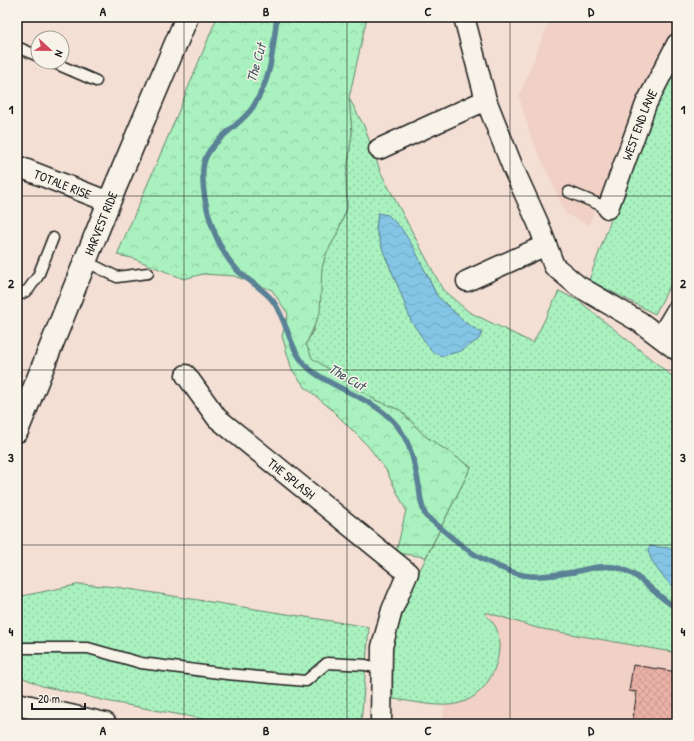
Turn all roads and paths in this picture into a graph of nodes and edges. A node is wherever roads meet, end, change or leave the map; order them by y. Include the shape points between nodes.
1 (187, 17) edge
2 (464, 17) edge
3 (677, 44) edge
4 (17, 47) edge
5 (30, 53) edge
6 (70, 70) edge
7 (96, 81) dead end
8 (486, 100) junction
9 (379, 149) dead end
10 (17, 166) edge
11 (569, 192) dead end
12 (109, 202) junction
13 (608, 208) joint
14 (53, 238) dead end
15 (546, 246) junction
16 (85, 261) junction
17 (148, 273) dead end
18 (467, 281) dead end
19 (17, 296) edge
20 (677, 310) edge
21 (661, 337) junction
22 (677, 350) edge
23 (186, 375) dead end
24 (17, 431) edge
25 (17, 648) edge
26 (381, 669) junction
27 (17, 704) edge
28 (105, 724) edge
29 (381, 724) edge

1 - 12 street, HARVEST RIDE
2 - 8 street
3 - 13 street, WEST END LANE via 646,104
4 - 5 lane
6 - 7 lane
8 - 9 street
8 - 15 street
10 - 12 street, TOTALE RISE
11 - 13 lane
12 - 16 street, HARVEST RIDE
14 - 19 lane via 38,276 28,290
15 - 18 street
15 - 21 street via 554,266 578,286
16 - 17 lane via 117,276
16 - 24 street, HARVEST RIDE
20 - 21 street
21 - 22 street
23 - 26 street, THE SPLASH via 217,418 408,572 392,610 382,646
25 - 26 lane via 88,648 141,663 306,681 327,663 366,665
26 - 29 street
27 - 28 street

